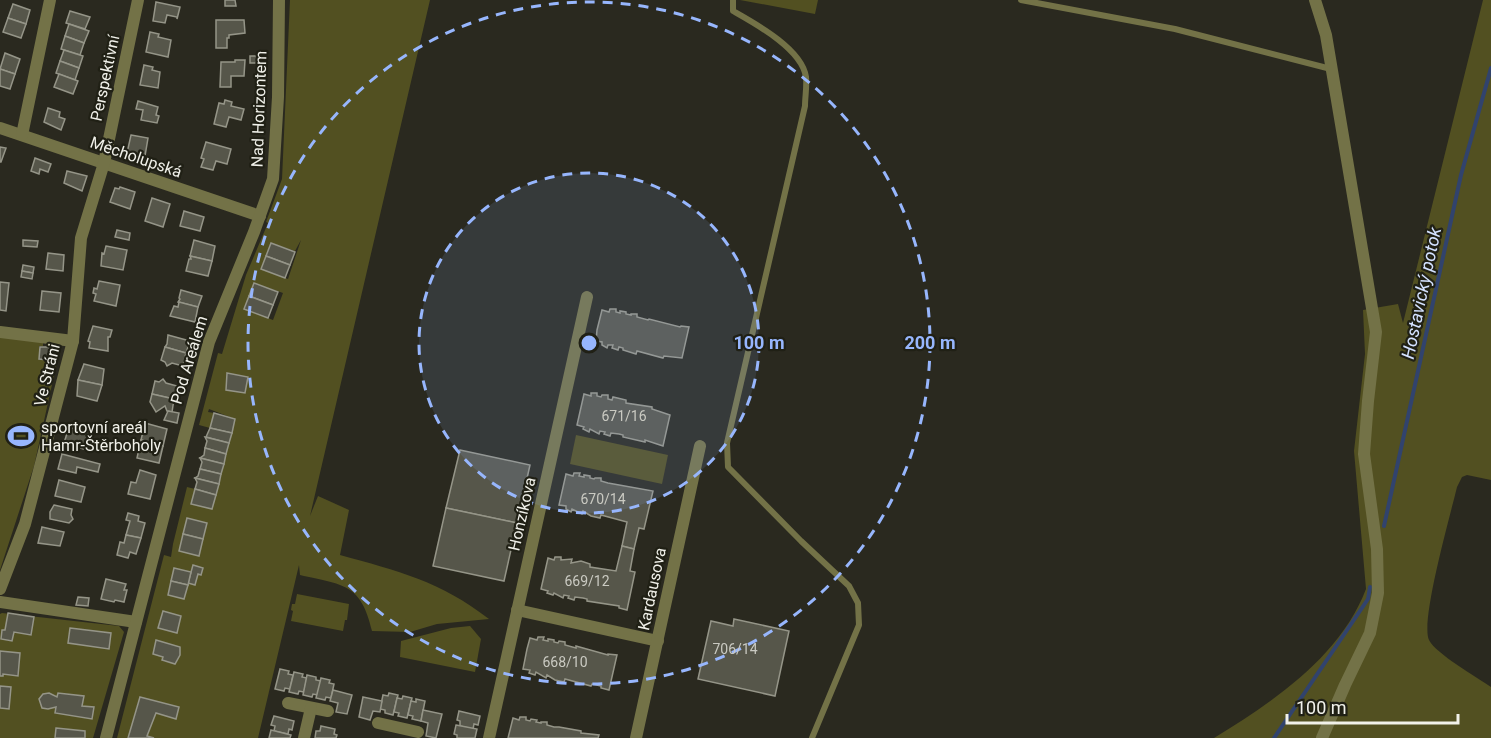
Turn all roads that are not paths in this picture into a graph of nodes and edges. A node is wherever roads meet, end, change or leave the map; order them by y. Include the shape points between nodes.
1 (50, 0) edge
2 (138, 0) edge
3 (279, 0) edge
4 (733, 0) edge
5 (1021, 0) edge
6 (1316, 0) edge
7 (1332, 69) junction
8 (0, 128) edge
9 (22, 135) junction
10 (104, 164) junction
11 (260, 216) junction
12 (587, 297) dead end
13 (0, 332) edge
14 (73, 341) junction
15 (700, 446) dead end
16 (0, 589) edge
17 (0, 602) edge
18 (518, 610) junction
19 (136, 621) junction
20 (658, 641) junction
21 (288, 703) dead end
22 (311, 708) junction
23 (328, 711) dead end
24 (378, 723) dead end
25 (418, 732) dead end
26 (397, 733) edge
27 (106, 738) edge
28 (304, 738) edge
29 (489, 738) edge
30 (636, 738) edge
31 (812, 738) edge
32 (1322, 738) edge

1 - 9 street
2 - 10 street, Perspektivní
3 - 11 street, Nad Horizontem via 273,179
4 - 31 lane via 733,11 791,49 806,75 805,106 727,443 728,467 849,586 858,603 859,625
5 - 7 lane via 1175,29
6 - 7 street
7 - 32 street via 1376,332 1364,454 1377,549 1378,593 1370,633
8 - 9 street, Měcholupská
9 - 10 street, Měcholupská
10 - 11 street, Měcholupská
10 - 14 street, Ve Stráni via 81,238
11 - 19 street, Pod Areálem via 209,342
12 - 18 street, Honzíkova
13 - 14 street
14 - 16 street, Ve Stráni via 28,514
15 - 20 street, Kardausova
17 - 19 street
18 - 20 street
18 - 29 street, Honzíkova
19 - 27 street, Pod Areálem
20 - 30 street, Kardausova
21 - 22 street
22 - 23 street
22 - 28 street
24 - 26 street
25 - 26 street

